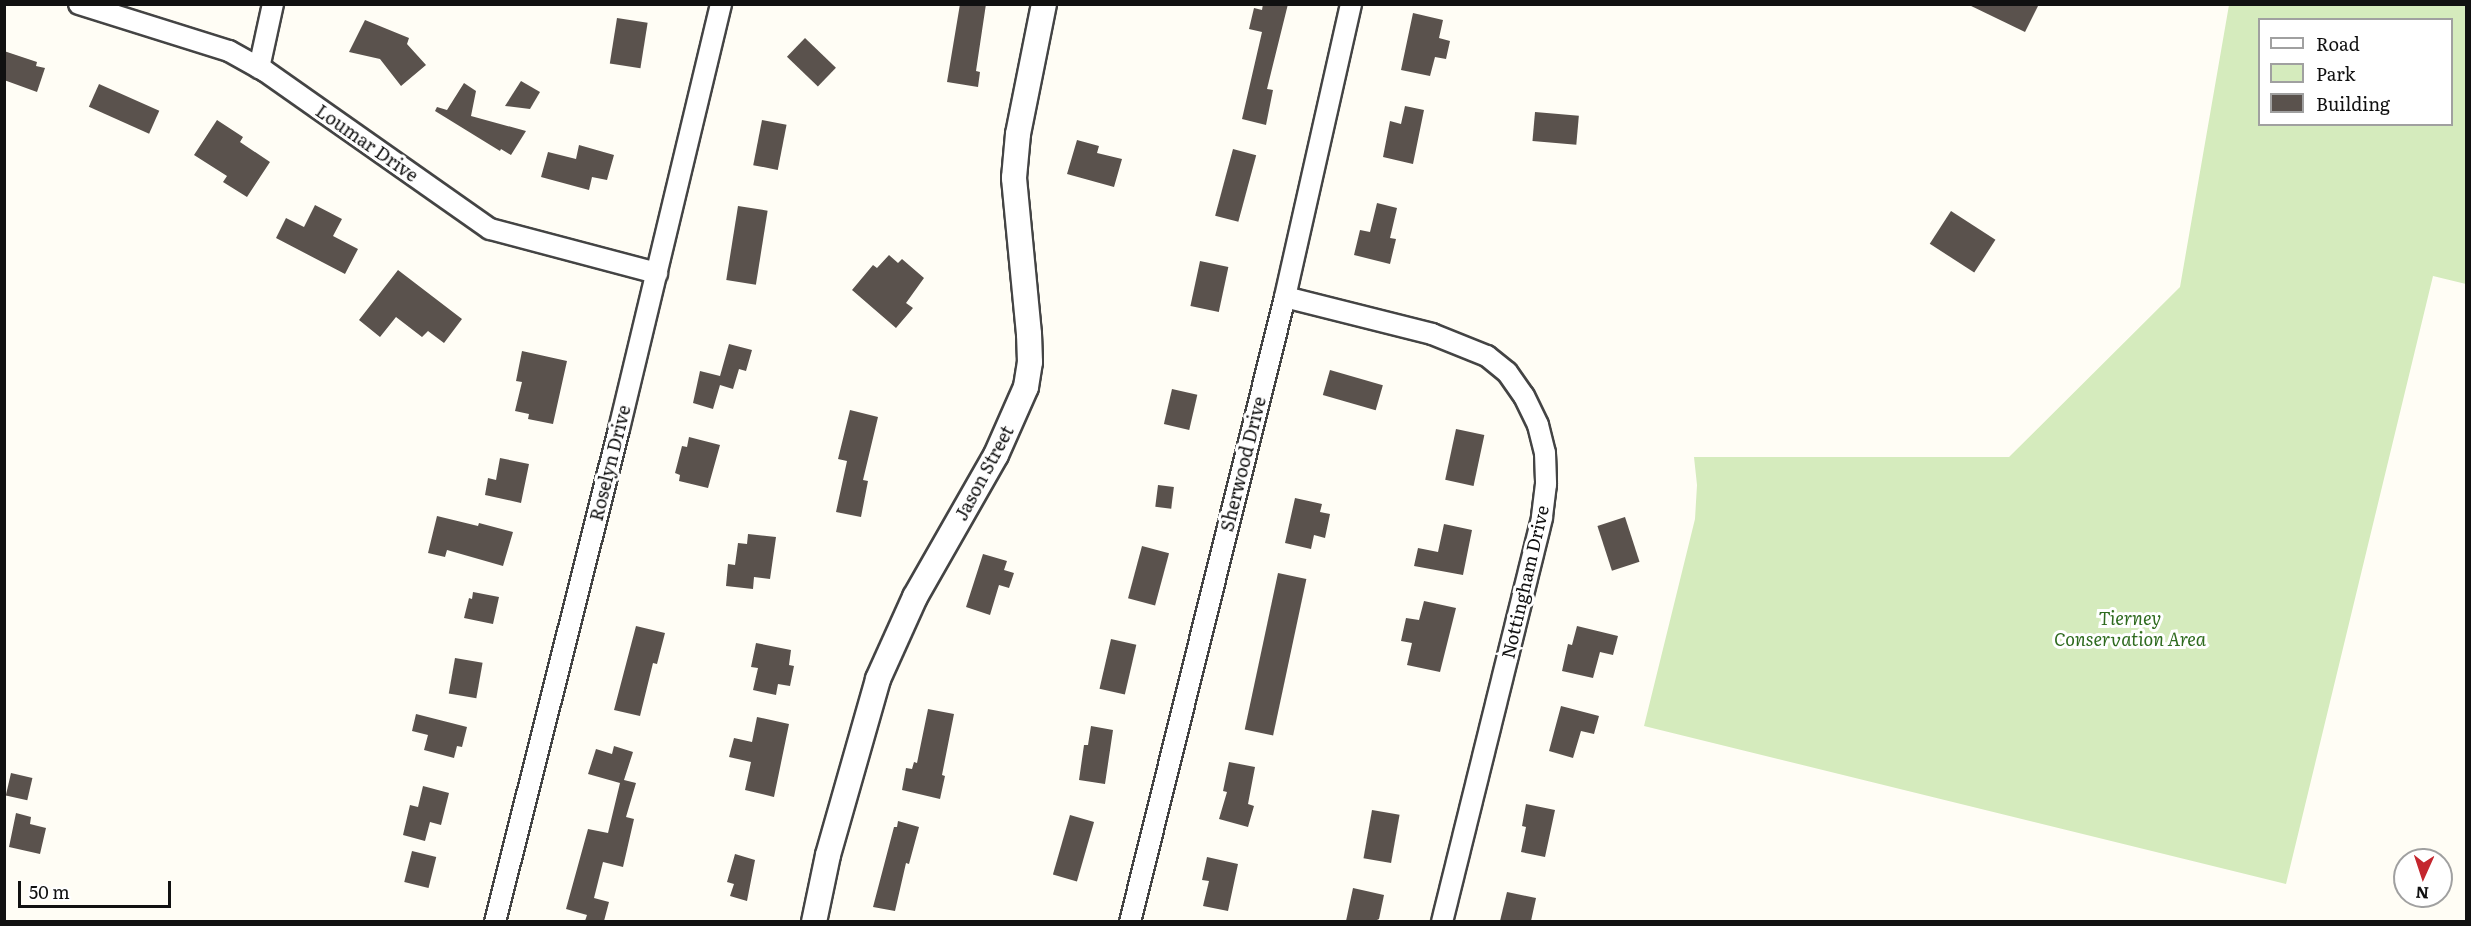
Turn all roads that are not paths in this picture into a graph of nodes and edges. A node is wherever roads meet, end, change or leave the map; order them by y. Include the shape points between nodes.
1 (79, 4) edge
2 (273, 4) edge
3 (721, 4) edge
4 (1044, 4) edge
5 (1351, 4) edge
6 (259, 68) junction
7 (657, 273) junction
8 (1285, 297) junction
9 (495, 921) edge
10 (814, 921) edge
11 (1130, 921) edge
12 (1442, 921) edge

1 - 6 street, Loumar Drive via 229,51
2 - 6 street
3 - 7 street, Roselyn Drive
4 - 10 street, Jason Street via 1018,134 1014,178 1029,334 1026,387 996,455 915,597 878,679 828,855
5 - 8 street, Sherwood Drive
6 - 7 street, Loumar Drive via 490,229
7 - 9 street, Roselyn Drive
8 - 11 street, Sherwood Drive
8 - 12 street, Nottingham Drive via 1432,334 1487,356 1507,372 1538,425 1545,453 1542,518

